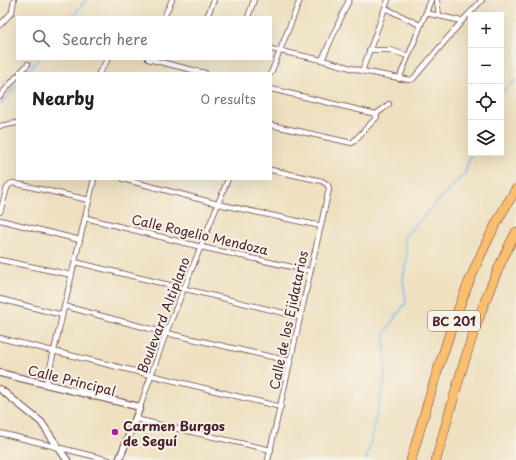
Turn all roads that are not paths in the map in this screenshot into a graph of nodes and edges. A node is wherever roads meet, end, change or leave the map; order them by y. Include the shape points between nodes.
1 (14, 0) edge
2 (172, 0) edge
3 (214, 0) edge
4 (254, 0) edge
5 (300, 0) edge
6 (349, 0) edge
7 (388, 0) edge
8 (430, 0) edge
9 (437, 0) edge
10 (482, 0) edge
11 (385, 8) junction
12 (426, 13) junction
13 (164, 16) edge
14 (207, 16) edge
15 (248, 16) edge
16 (439, 16) junction
17 (462, 21) junction
18 (0, 25) edge
19 (420, 25) junction
20 (272, 49) edge
21 (279, 50) junction
22 (369, 50) junction
23 (408, 56) junction
24 (107, 60) edge
25 (152, 60) edge
26 (322, 60) junction
27 (28, 64) dead end
28 (362, 70) junction
29 (21, 72) edge
30 (100, 72) edge
31 (201, 72) edge
32 (270, 72) edge
33 (16, 77) edge
34 (399, 79) junction
35 (272, 89) edge
36 (0, 96) edge
37 (389, 104) dead end
38 (376, 114) junction
39 (15, 123) edge
40 (272, 125) edge
41 (0, 126) edge
42 (272, 170) edge
43 (26, 180) edge
44 (94, 180) edge
45 (127, 180) edge
46 (228, 180) edge
47 (24, 186) junction
48 (516, 189) edge
49 (89, 200) junction
50 (218, 204) junction
51 (0, 212) edge
52 (86, 218) junction
53 (0, 220) edge
54 (321, 226) junction
55 (516, 232) edge
56 (80, 240) junction
57 (201, 247) junction
58 (0, 260) edge
59 (75, 262) junction
60 (310, 271) junction
61 (72, 275) junction
62 (184, 289) junction
63 (0, 299) edge
64 (64, 306) junction
65 (62, 315) junction
66 (300, 317) junction
67 (166, 333) junction
68 (0, 338) edge
69 (54, 351) junction
70 (290, 361) junction
71 (0, 373) edge
72 (152, 374) junction
73 (46, 385) junction
74 (0, 390) edge
75 (140, 407) junction
76 (281, 407) junction
77 (135, 419) junction
78 (0, 433) edge
79 (59, 449) junction
80 (271, 450) junction
81 (67, 460) edge
82 (109, 460) edge
83 (119, 460) edge
84 (268, 460) edge
85 (411, 460) edge
86 (436, 460) edge

1 - 18 street via 12,12
2 - 13 street
3 - 14 street
4 - 15 street
5 - 21 street
6 - 26 street
7 - 11 street
8 - 12 street
9 - 16 street
10 - 17 street
11 - 19 street
11 - 22 street
12 - 16 street
12 - 19 street
16 - 17 street
17 - 34 street via 413,78
19 - 23 street
20 - 21 street
21 - 26 street
21 - 32 street
22 - 23 street via 390,50
22 - 28 street
23 - 34 street
24 - 30 street
25 - 31 street
26 - 28 street
27 - 29 street
28 - 34 street
33 - 36 street
35 - 38 street
37 - 38 street
38 - 40 street via 352,143
39 - 41 street
42 - 54 street, Calle de los Ejidatarios via 328,185 329,192
43 - 47 street
44 - 49 street
45 - 50 street
46 - 50 street, Boulevard Altiplano
47 - 49 street
47 - 51 street via 8,186
48 - 85 highway, BC 201 via 469,280
49 - 52 street
50 - 54 street
50 - 57 street, Boulevard Altiplano
52 - 56 street
52 - 57 street, Calle Rogelio Mendoza
53 - 56 street
54 - 60 street, Calle de los Ejidatarios
55 - 86 highway, BC 201 via 489,292 463,362
56 - 59 street
57 - 60 street, Calle Rogelio Mendoza
57 - 62 street, Boulevard Altiplano
58 - 61 street
59 - 61 street
59 - 62 street
60 - 66 street, Calle de los Ejidatarios
61 - 64 street
62 - 66 street
62 - 67 street, Boulevard Altiplano
63 - 65 street
64 - 65 street
64 - 67 street
65 - 69 street
66 - 70 street, Calle de los Ejidatarios
67 - 70 street
67 - 72 street, Boulevard Altiplano
68 - 69 street
69 - 72 street
69 - 73 street
70 - 76 street, Calle de los Ejidatarios
71 - 73 street, Calle Principal
72 - 75 street, Boulevard Altiplano
72 - 76 street
73 - 75 street, Calle Principal
74 - 79 street via 41,422
75 - 77 street, Boulevard Altiplano
76 - 80 street, Calle de los Ejidatarios
77 - 80 street
77 - 83 street, Boulevard Altiplano
78 - 79 street
79 - 81 street
79 - 82 street
80 - 84 street, Calle de los Ejidatarios

